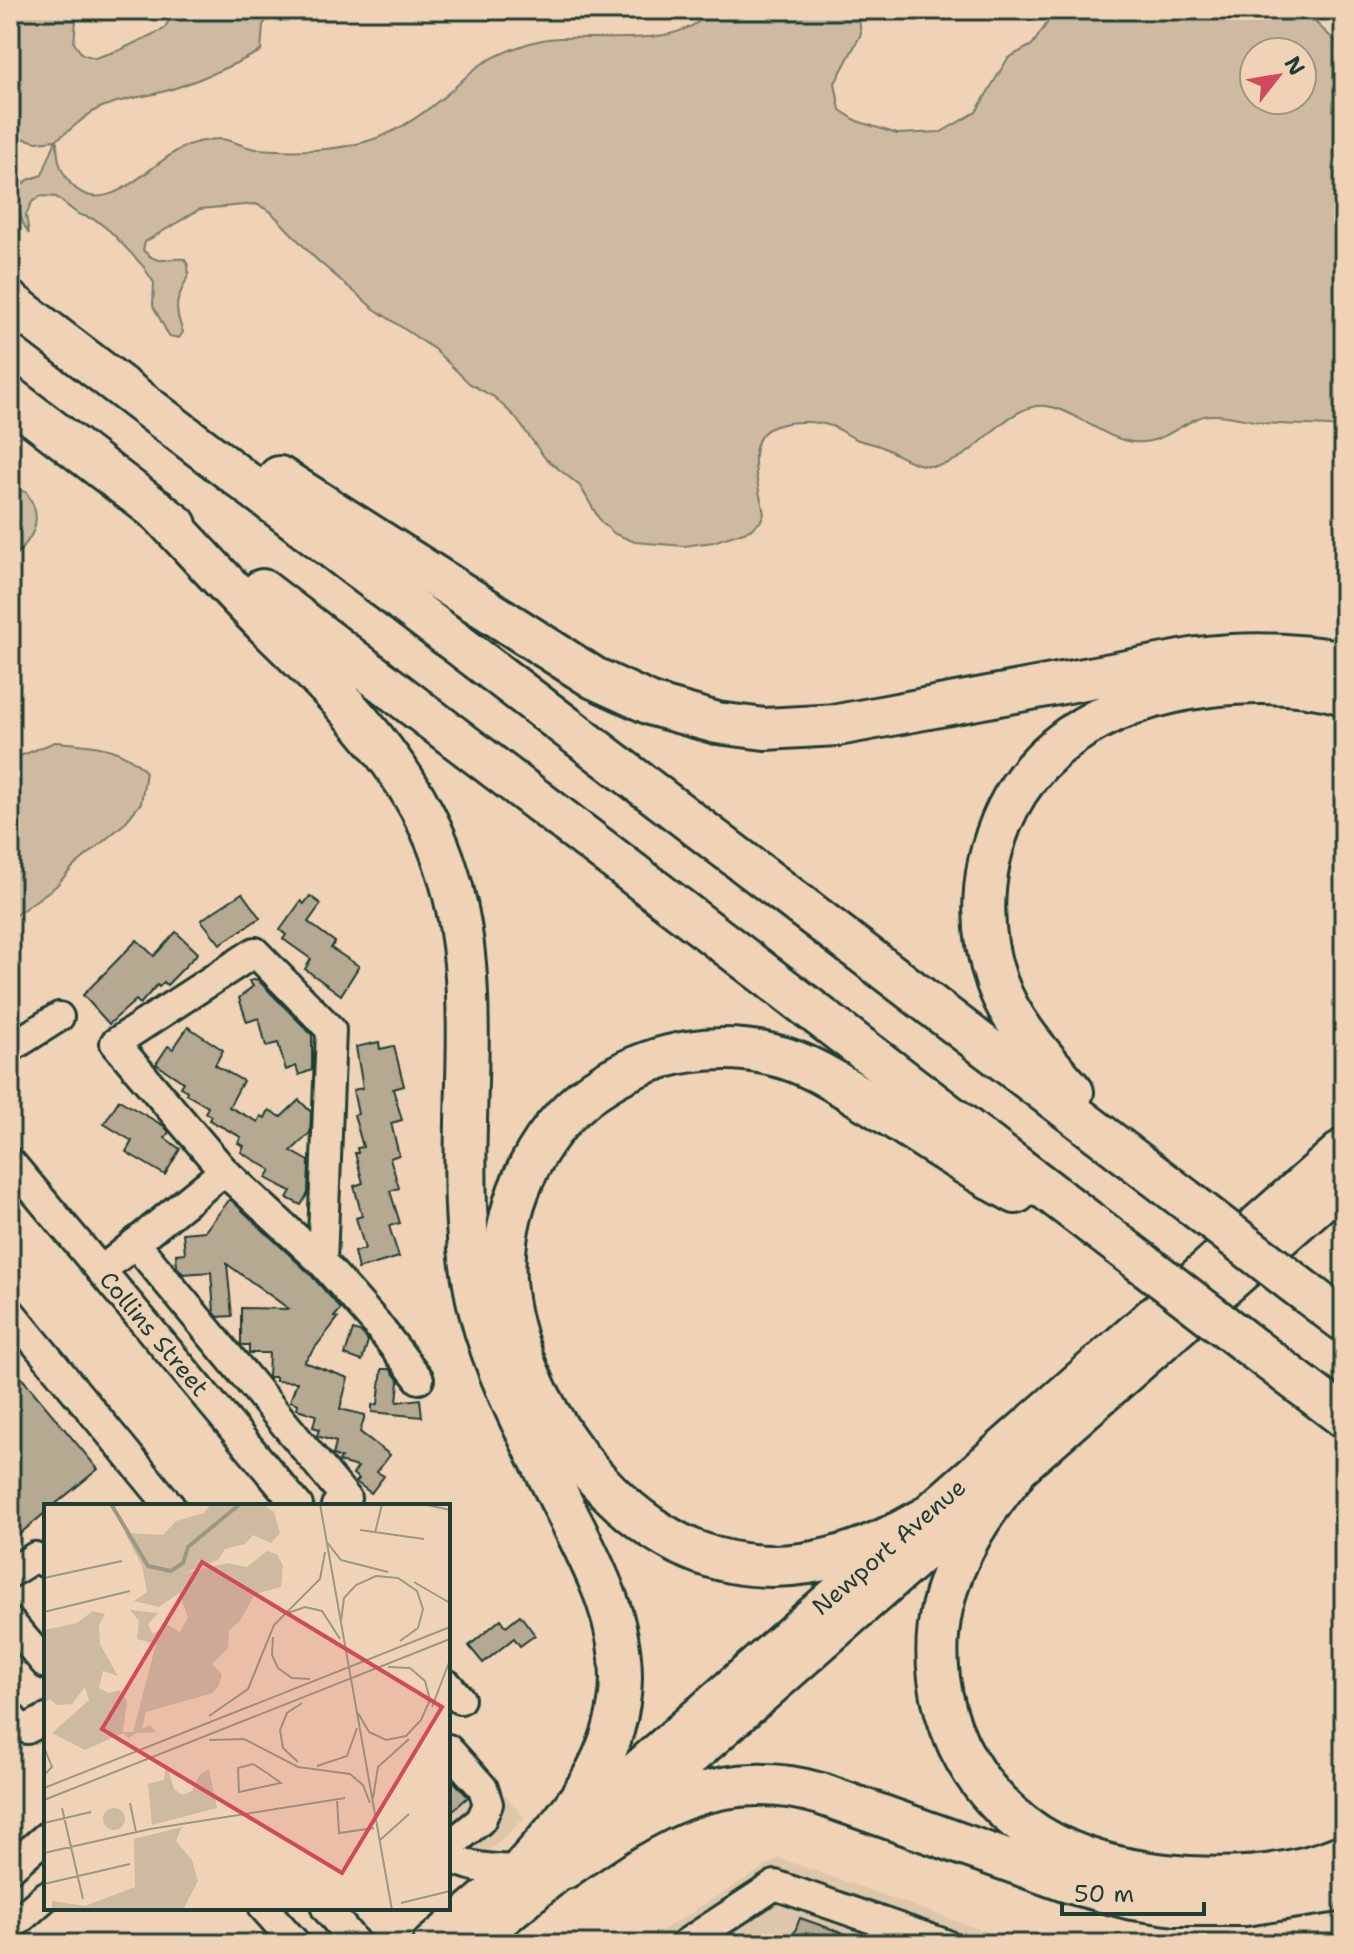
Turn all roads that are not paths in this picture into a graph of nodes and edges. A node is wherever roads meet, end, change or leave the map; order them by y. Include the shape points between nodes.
1 (10, 302) edge
2 (131, 394) junction
3 (10, 398) edge
4 (157, 510) junction
5 (1344, 662) edge
6 (1344, 694) edge
7 (59, 1017) dead end
8 (10, 1048) edge
9 (1344, 1147) edge
10 (1128, 1155) junction
11 (10, 1162) edge
12 (224, 1171) junction
13 (1344, 1183) edge
14 (135, 1243) junction
15 (1127, 1251) junction
16 (322, 1262) junction
17 (101, 1271) junction
18 (10, 1312) edge
19 (1344, 1321) edge
20 (419, 1379) dead end
21 (1329, 1405) edge
22 (1344, 1430) edge
23 (1013, 1475) junction
24 (341, 1502) edge
25 (168, 1504) edge
26 (296, 1504) edge
27 (920, 1521) junction
28 (42, 1555) edge
29 (10, 1573) edge
30 (10, 1622) edge
31 (44, 1662) edge
32 (10, 1716) edge
33 (44, 1720) edge
34 (450, 1751) edge
35 (44, 1839) edge
36 (450, 1845) edge
37 (1344, 1855) edge
38 (450, 1856) edge
39 (10, 1868) edge
40 (565, 1868) junction
41 (521, 1870) junction
42 (1344, 1890) edge
43 (44, 1898) edge
44 (266, 1910) edge
45 (328, 1910) edge
46 (10, 1928) edge
47 (447, 1933) edge
48 (296, 1944) edge
49 (356, 1944) edge
50 (685, 1944) edge
51 (945, 1944) edge

1 - 2 highway
2 - 5 highway via 265,469 594,678 653,705 717,723 777,729 838,725 1214,656 1278,654
2 - 10 highway
3 - 4 highway
4 - 15 highway
4 - 41 highway via 381,748 428,823 456,898 467,976 468,1218 478,1306 508,1392 604,1589 620,1654 618,1710 602,1761 573,1810
6 - 10 highway via 1301,685 1244,683 1182,690 1124,706 1087,724 1053,750 1023,784 1002,822 991,853 984,903 997,983 1034,1046
7 - 8 street
9 - 27 main road, Newport Avenue
10 - 19 highway, bridge
11 - 17 street, Collins Street
12 - 14 street
12 - 16 street
12 - 16 street via 115,1043 255,952 331,1030
13 - 23 main road, Newport Avenue
14 - 17 street
14 - 24 street
15 - 21 highway, bridge
15 - 27 highway via 1004,1187 824,1075 761,1052 702,1050 644,1063 589,1094 544,1142 511,1214 505,1264 511,1316 547,1406 616,1499 675,1542 716,1559 752,1565 840,1556
16 - 20 street
17 - 26 street, Collins Street
18 - 25 street
21 - 22 highway
23 - 37 highway via 959,1558 937,1639 948,1720 990,1793 1051,1843 1101,1863 1149,1873 1255,1876 1296,1871
23 - 40 main road, Newport Avenue
27 - 41 main road, Newport Avenue
28 - 29 street
30 - 31 street
32 - 33 street via 27,1729
34 - 36 street via 483,1788 488,1804 481,1820
35 - 39 street
38 - 41 street via 472,1867
40 - 42 highway via 627,1826 684,1797 762,1783 821,1794 1068,1882 1143,1901 1245,1905
40 - 47 main road, Newport Avenue
41 - 47 main road, Newport Avenue
43 - 46 street
44 - 48 street
45 - 49 street
50 - 51 street via 775,1885

